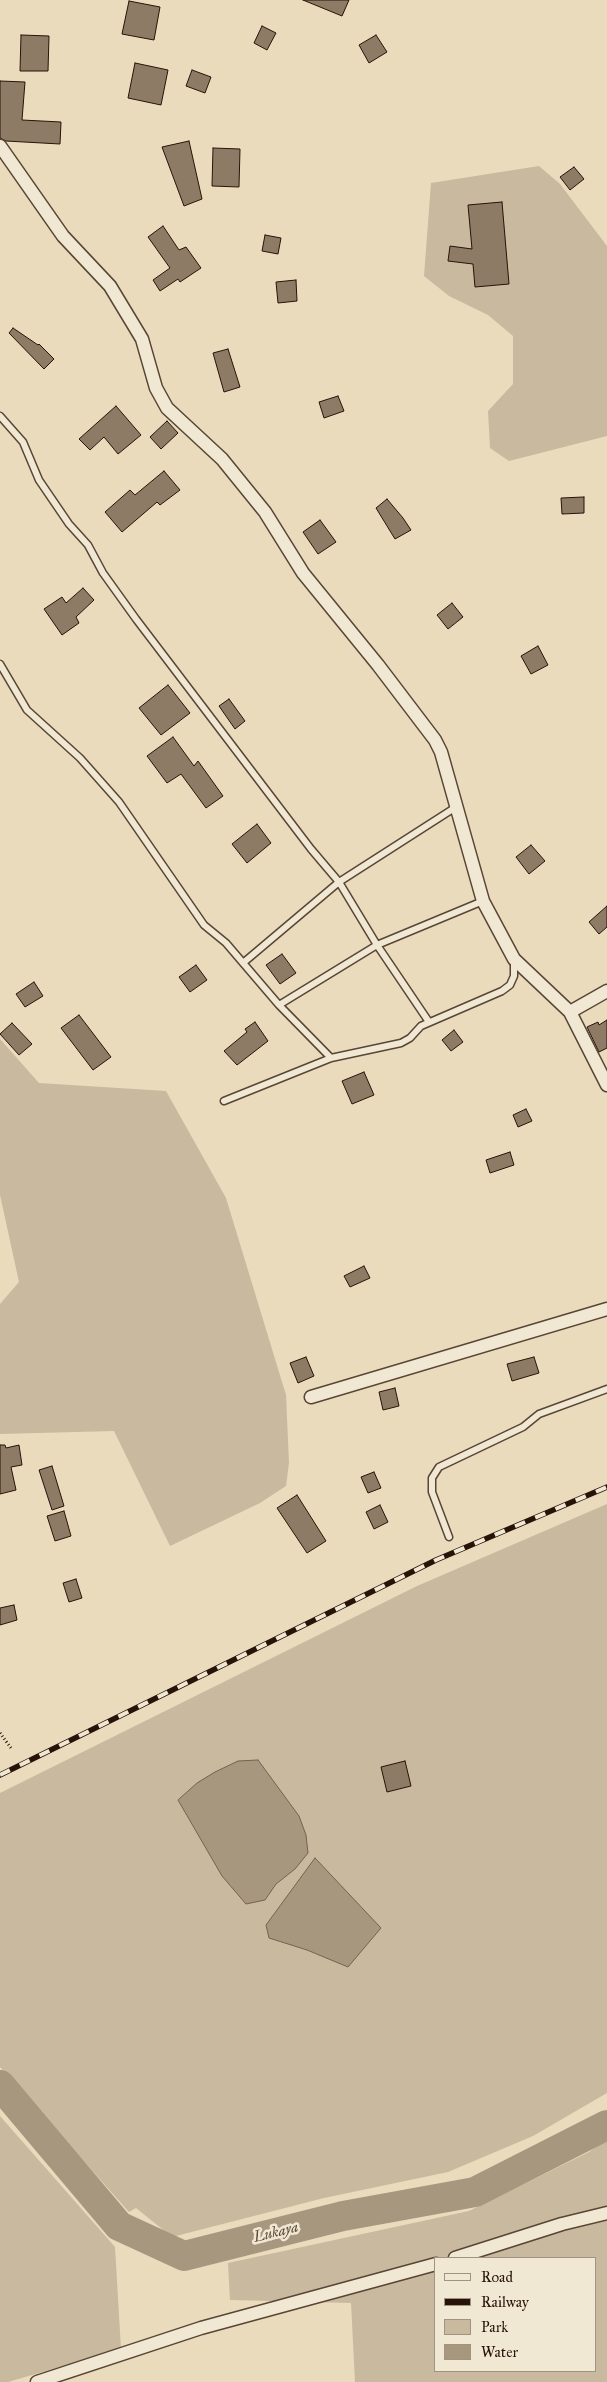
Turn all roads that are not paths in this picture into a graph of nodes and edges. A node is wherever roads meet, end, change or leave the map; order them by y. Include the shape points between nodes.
1 (0, 146) edge
2 (0, 416) edge
3 (0, 664) edge
4 (456, 807) junction
5 (339, 882) junction
6 (483, 901) junction
7 (377, 945) junction
8 (514, 960) junction
9 (243, 963) junction
10 (607, 991) edge
11 (279, 1005) junction
12 (570, 1012) junction
13 (428, 1022) junction
14 (330, 1058) junction
15 (607, 1084) edge
16 (224, 1101) dead end
17 (607, 1309) edge
18 (607, 1389) edge
19 (311, 1397) dead end
20 (449, 1537) dead end
21 (607, 2213) edge
22 (459, 2257) edge
23 (434, 2265) edge
24 (37, 2382) edge

1 - 4 street via 63,236 110,286 142,340 156,388 167,408 222,459 265,512 303,573 435,740
2 - 5 lane via 23,442 39,480 69,524 88,545 136,619
3 - 9 lane via 27,710 80,758 119,802 204,925
4 - 5 lane
4 - 6 street
5 - 7 lane
5 - 9 lane
6 - 7 lane
6 - 8 street
7 - 11 lane
7 - 13 lane
8 - 12 street
8 - 13 lane via 514,976 502,991
9 - 11 lane
10 - 12 street
11 - 14 lane
12 - 15 street
13 - 14 lane via 401,1043
14 - 16 lane
17 - 19 street
18 - 20 lane via 539,1414 523,1427 438,1467 432,1478 432,1492
21 - 22 street
23 - 24 street via 201,2328

